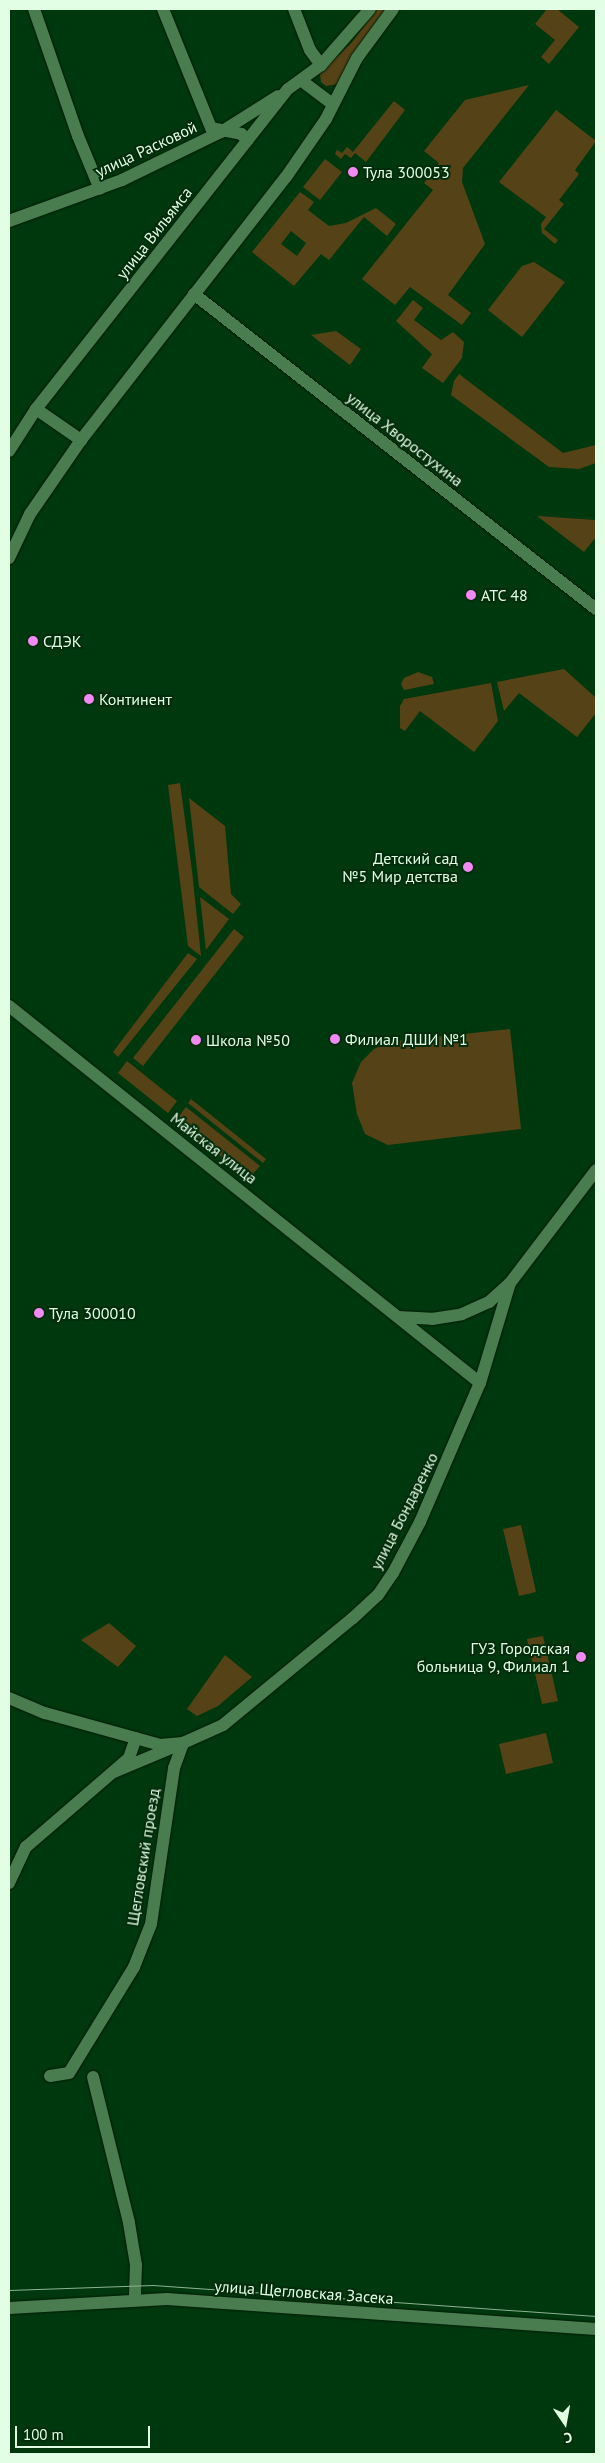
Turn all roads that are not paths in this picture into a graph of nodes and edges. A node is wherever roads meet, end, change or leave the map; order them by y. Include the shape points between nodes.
1 (34, 9) edge
2 (163, 9) edge
3 (294, 9) edge
4 (370, 9) edge
5 (393, 9) edge
6 (321, 65) junction
7 (302, 82) junction
8 (288, 89) junction
9 (332, 104) junction
10 (221, 132) junction
11 (248, 140) junction
12 (100, 189) junction
13 (9, 221) edge
14 (194, 294) junction
15 (36, 409) junction
16 (81, 440) junction
17 (9, 451) edge
18 (9, 558) edge
19 (596, 609) edge
20 (9, 1006) edge
21 (596, 1170) edge
22 (510, 1283) junction
23 (398, 1318) junction
24 (480, 1383) junction
25 (9, 1698) edge
26 (136, 1738) junction
27 (183, 1743) junction
28 (114, 1772) junction
29 (9, 1883) edge
30 (50, 2076) dead end
31 (93, 2077) dead end
32 (135, 2300) junction
33 (9, 2308) edge
34 (596, 2329) edge

1 - 12 street
2 - 10 street via 206,120 211,128
3 - 6 street via 310,50
4 - 6 street, улица Вильямса
5 - 9 street via 357,58
6 - 7 street, улица Вильямса
7 - 8 street, улица Вильямса
7 - 9 street
8 - 10 street, улица Расковой
8 - 11 street, улица Вильямса
9 - 14 street via 286,177
10 - 11 street via 241,134
10 - 12 street, улица Расковой
11 - 15 street, улица Вильямса
12 - 13 street, улица Расковой
14 - 16 street
14 - 19 street, улица Хворостухина
15 - 16 street
15 - 17 street, улица Вильямса
16 - 18 street via 30,514
20 - 23 street, Майская улица
21 - 22 street, улица Бондаренко
22 - 23 street via 489,1302 462,1314 432,1319
22 - 24 street, улица Бондаренко
23 - 24 street, Майская улица
24 - 27 street, улица Бондаренко via 420,1522 378,1595 223,1725
25 - 26 street, улица Бондаренко via 45,1713
26 - 27 street, улица Бондаренко via 160,1745
26 - 28 street via 129,1758
27 - 28 street
27 - 30 street, Щегловский проезд via 174,1768 151,1924 134,1967 69,2073
28 - 29 street via 26,1847
31 - 32 street via 129,2223 136,2265
32 - 33 street, улица Щегловская Засека
32 - 34 street, улица Щегловская Засека via 201,2301

